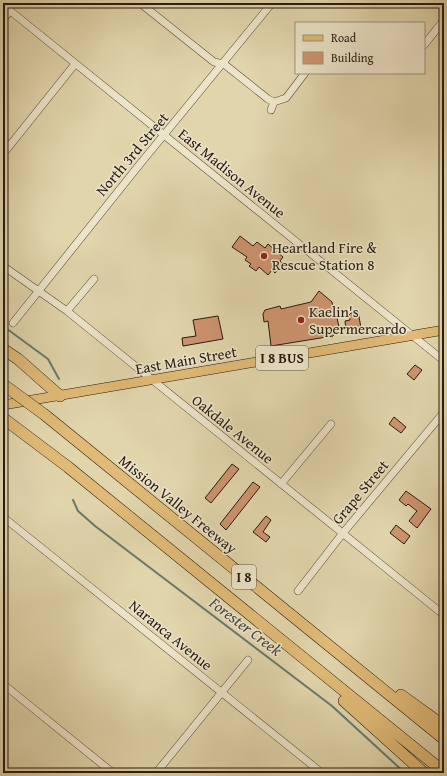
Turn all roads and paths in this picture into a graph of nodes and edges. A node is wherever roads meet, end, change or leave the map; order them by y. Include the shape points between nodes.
1 (140, 3) edge
2 (270, 4) edge
3 (3, 5) edge
4 (10, 11) junction
5 (3, 19) edge
6 (444, 20) edge
7 (425, 44) edge
8 (75, 64) junction
9 (224, 64) junction
10 (303, 74) edge
11 (277, 102) junction
12 (271, 110) dead end
13 (165, 135) junction
14 (3, 154) edge
15 (3, 266) edge
16 (94, 279) dead end
17 (39, 291) junction
18 (67, 311) junction
19 (13, 323) dead end
20 (444, 330) edge
21 (412, 335) junction
22 (3, 349) edge
23 (444, 361) edge
24 (152, 380) junction
25 (3, 385) edge
26 (60, 396) junction
27 (3, 405) edge
28 (444, 412) edge
29 (4, 419) edge
30 (330, 424) dead end
31 (281, 484) junction
32 (3, 517) edge
33 (343, 533) junction
34 (298, 591) dead end
35 (444, 615) edge
36 (323, 641) junction
37 (248, 660) dead end
38 (318, 670) junction
39 (3, 684) edge
40 (222, 693) junction
41 (444, 726) edge
42 (444, 739) edge
43 (444, 772) edge
44 (113, 773) edge
45 (156, 773) edge
46 (322, 773) edge
47 (424, 773) edge

1 - 9 street via 214,62
2 - 9 street, North 3rd Street
3 - 4 street, East Madison Avenue
4 - 5 street
4 - 8 street, East Madison Avenue
6 - 7 street
8 - 13 street, East Madison Avenue
8 - 14 street
9 - 11 street via 268,99
9 - 13 street, North 3rd Street
10 - 11 street via 286,98
11 - 12 street
13 - 17 street, North 3rd Street
13 - 21 street, East Madison Avenue
15 - 17 street, Oakdale Avenue
16 - 18 street
17 - 18 street, Oakdale Avenue
17 - 19 street, North 3rd Street
18 - 24 street, Oakdale Avenue
20 - 21 main road, East Main Street / I 8 BUS
21 - 23 street, East Madison Avenue
21 - 24 main road, East Main Street / I 8 BUS
22 - 26 highway
24 - 26 main road, East Main Street / I 8 BUS
24 - 31 street, Oakdale Avenue
25 - 36 highway, Mission Valley Freeway / I 8, bridge via 45,415
26 - 27 main road, East Main Street / I 8 BUS
28 - 33 street, Grape Street
29 - 38 highway, I 8 via 74,472
30 - 31 street
31 - 33 street, Oakdale Avenue
32 - 40 street, Naranca Avenue
33 - 34 street, Grape Street
33 - 35 street, Oakdale Avenue
36 - 41 highway
36 - 42 highway, Mission Valley Freeway / I 8
37 - 40 street
38 - 43 highway, I 8
38 - 47 highway via 334,691
39 - 44 street
40 - 45 street
40 - 46 street, Naranca Avenue

